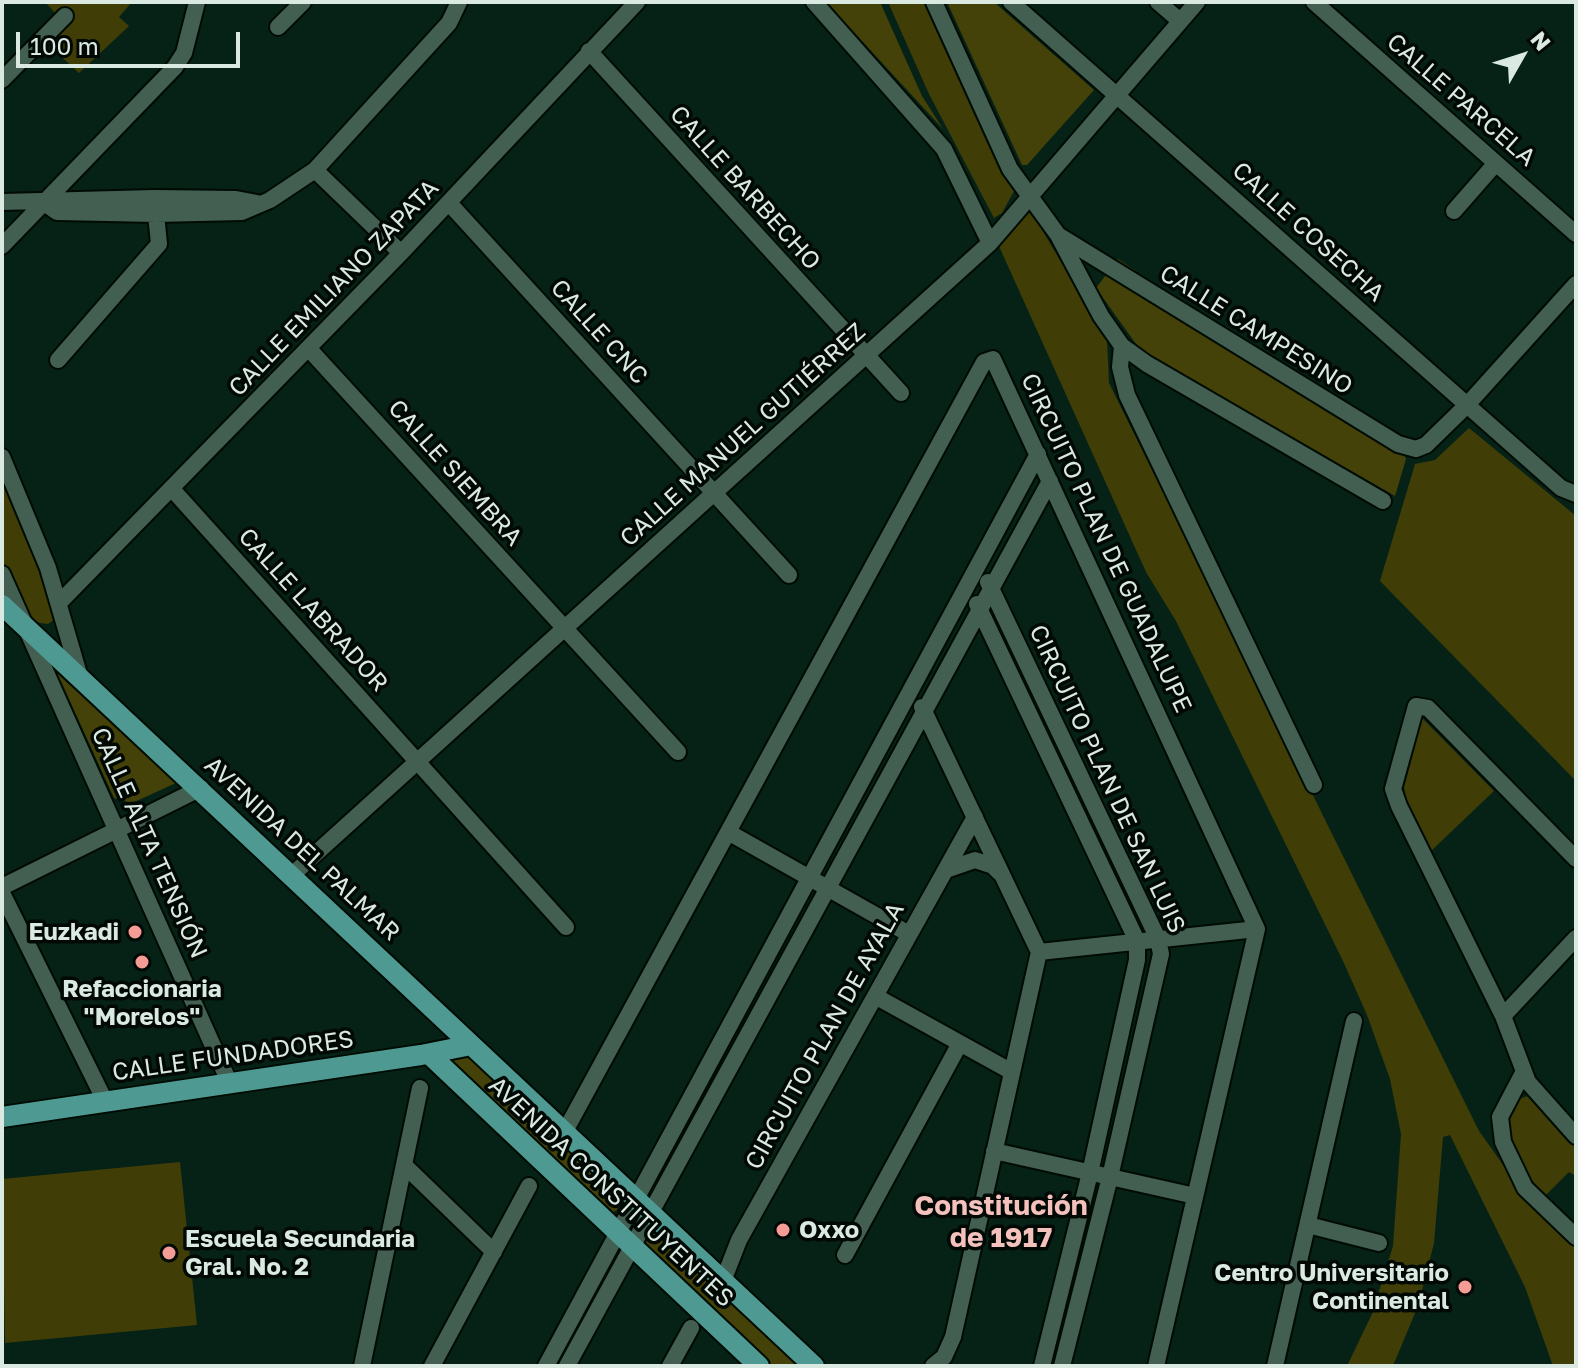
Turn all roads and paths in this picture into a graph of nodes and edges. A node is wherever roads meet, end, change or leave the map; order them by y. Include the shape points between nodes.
1 (197, 2) edge
2 (303, 2) edge
3 (459, 2) edge
4 (637, 2) edge
5 (814, 2) edge
6 (934, 2) edge
7 (1011, 2) edge
8 (1158, 2) edge
9 (1197, 2) edge
10 (1314, 2) edge
11 (65, 16) dead end
12 (1180, 21) junction
13 (278, 27) dead end
14 (589, 51) junction
15 (2, 80) edge
16 (1116, 94) junction
17 (1496, 163) junction
18 (315, 170) junction
19 (1030, 196) junction
20 (2, 202) edge
21 (43, 202) junction
22 (449, 203) junction
23 (155, 206) junction
24 (1454, 211) dead end
25 (1576, 234) edge
26 (1058, 235) junction
27 (990, 243) junction
28 (2, 246) edge
29 (401, 253) junction
30 (1576, 284) edge
31 (1122, 346) junction
32 (309, 349) junction
33 (867, 356) junction
34 (58, 360) dead end
35 (901, 393) dead end
36 (1467, 405) junction
37 (1038, 454) junction
38 (2, 457) edge
39 (1050, 481) junction
40 (172, 489) junction
41 (715, 494) junction
42 (1576, 494) edge
43 (1383, 501) dead end
44 (980, 562) junction
45 (2, 574) edge
46 (789, 575) dead end
47 (967, 585) junction
48 (991, 589) junction
49 (60, 602) junction
50 (2, 605) edge
51 (980, 610) junction
52 (23, 622) junction
53 (566, 629) junction
54 (79, 674) junction
55 (913, 687) junction
56 (925, 712) junction
57 (678, 752) dead end
58 (419, 763) junction
59 (1314, 785) dead end
60 (201, 788) junction
61 (975, 817) junction
62 (118, 831) junction
63 (728, 832) junction
64 (1576, 859) edge
65 (944, 871) junction
66 (292, 875) junction
67 (1003, 876) junction
68 (810, 878) junction
69 (828, 888) junction
70 (2, 890) edge
71 (566, 927) dead end
72 (1257, 929) junction
73 (909, 934) junction
74 (1576, 938) edge
75 (1158, 939) junction
76 (1137, 941) junction
77 (1039, 952) junction
78 (875, 996) junction
79 (1503, 1016) junction
80 (1354, 1021) dead end
81 (471, 1045) junction
82 (959, 1045) junction
83 (429, 1054) junction
84 (1012, 1072) junction
85 (1523, 1073) junction
86 (230, 1084) junction
87 (420, 1088) dead end
88 (1515, 1089) junction
89 (1535, 1090) junction
90 (105, 1101) junction
91 (2, 1117) edge
92 (564, 1133) junction
93 (1576, 1136) edge
94 (994, 1151) junction
95 (404, 1165) junction
96 (1090, 1173) junction
97 (1110, 1177) junction
98 (529, 1186) dead end
99 (1195, 1196) junction
100 (644, 1207) junction
101 (1308, 1225) junction
102 (1576, 1237) edge
103 (625, 1241) junction
104 (1379, 1243) dead end
105 (494, 1252) junction
106 (845, 1255) dead end
107 (723, 1281) junction
108 (691, 1328) dead end
109 (364, 1363) edge
110 (432, 1366) edge
111 (546, 1366) edge
112 (567, 1366) edge
113 (670, 1366) edge
114 (759, 1366) edge
115 (814, 1366) edge
116 (933, 1366) edge
117 (1042, 1366) edge
118 (1062, 1366) edge
119 (1158, 1366) edge
120 (1275, 1366) edge

1 - 21 street via 184,53 175,67
2 - 13 street
3 - 18 street via 449,23
4 - 14 street, CALLE EMILIANO ZAPATA
5 - 27 street via 944,149
6 - 19 street, CALLE CAMPESINO via 1010,169
7 - 16 street, CALLE COSECHA
8 - 12 street
9 - 12 street, CALLE MANUEL GUTIÉRREZ
10 - 17 street, CALLE PARCELA
11 - 15 street
12 - 16 street, CALLE MANUEL GUTIÉRREZ
14 - 22 street, CALLE EMILIANO ZAPATA
14 - 33 street, CALLE BARBECHO
16 - 19 street, CALLE MANUEL GUTIÉRREZ
16 - 36 street, CALLE COSECHA
17 - 24 street
17 - 25 street, CALLE PARCELA
18 - 23 street via 289,191 242,212
18 - 29 street
19 - 26 street, CALLE CAMPESINO
19 - 27 street, CALLE MANUEL GUTIÉRREZ
20 - 21 street
21 - 23 street via 57,212
21 - 28 street
22 - 29 street, CALLE EMILIANO ZAPATA
22 - 41 street, CALLE CNC
23 - 34 street via 159,244
26 - 31 street
26 - 36 street, CALLE CAMPESINO via 1398,444 1416,449 1426,445
27 - 33 street, CALLE MANUEL GUTIÉRREZ
29 - 32 street, CALLE EMILIANO ZAPATA
30 - 36 street, CALLE CAMPESINO
31 - 43 street
31 - 59 street via 1120,367 1127,395
32 - 40 street, CALLE EMILIANO ZAPATA
32 - 53 street, CALLE SIEMBRA
33 - 35 street, CALLE BARBECHO
33 - 41 street, CALLE MANUEL GUTIÉRREZ
36 - 42 street, CALLE COSECHA via 1561,488
37 - 39 street, CIRCUITO PLAN DE GUADALUPE
37 - 44 street
37 - 63 street, CIRCUITO PLAN DE GUADALUPE via 998,364 987,359
38 - 49 street
39 - 48 street
39 - 72 street, CIRCUITO PLAN DE GUADALUPE
40 - 49 street, CALLE EMILIANO ZAPATA
40 - 58 street, CALLE LABRADOR
41 - 46 street, CALLE CNC
41 - 53 street, CALLE MANUEL GUTIÉRREZ
44 - 47 street
44 - 48 street, CIRCUITO PLAN DE SAN LUIS
45 - 52 street, CALLE ALTA TENSIÓN
47 - 51 street, CIRCUITO PLAN DE SAN LUIS
47 - 55 street
48 - 51 street
48 - 75 street, CIRCUITO PLAN DE SAN LUIS
49 - 54 street
50 - 52 main road, AVENIDA DEL PALMAR
51 - 56 street
51 - 76 street, CIRCUITO PLAN DE SAN LUIS
52 - 54 main road, AVENIDA DEL PALMAR
52 - 62 street, CALLE ALTA TENSIÓN
53 - 57 street, CALLE SIEMBRA
53 - 58 street, CALLE MANUEL GUTIÉRREZ
54 - 60 main road, AVENIDA DEL PALMAR
55 - 56 street
55 - 68 street
56 - 61 street
56 - 69 street
58 - 66 street, CALLE MANUEL GUTIÉRREZ
58 - 71 street, CALLE LABRADOR
60 - 62 street
60 - 66 main road, AVENIDA DEL PALMAR
61 - 65 street, CIRCUITO PLAN DE AYALA
61 - 67 street
62 - 70 street
62 - 86 street, CALLE ALTA TENSIÓN
63 - 68 street
63 - 92 street, CIRCUITO PLAN DE GUADALUPE
64 - 79 street via 1428,708 1416,706 1393,789
65 - 67 street via 975,860
65 - 73 street, CIRCUITO PLAN DE AYALA
66 - 81 main road, AVENIDA DEL PALMAR
67 - 77 street
68 - 69 street
68 - 100 street
69 - 73 street
69 - 100 street
70 - 90 street
72 - 75 street
72 - 99 street
73 - 78 street, CIRCUITO PLAN DE AYALA
74 - 79 street
75 - 76 street
75 - 97 street, CIRCUITO PLAN DE SAN LUIS via 1161,954
76 - 77 street
76 - 96 street, CIRCUITO PLAN DE SAN LUIS
77 - 84 street
78 - 82 street
78 - 107 street, CIRCUITO PLAN DE AYALA via 739,1240
79 - 85 street
80 - 101 street
81 - 83 main road, CALLE FUNDADORES
81 - 92 main road, AVENIDA DEL PALMAR
82 - 84 street
82 - 106 street
83 - 86 main road, CALLE FUNDADORES
83 - 103 main road, AVENIDA CONSTITUYENTES
84 - 94 street
85 - 88 street
85 - 89 street
86 - 90 main road, CALLE FUNDADORES
87 - 95 street
88 - 89 street
88 - 102 street via 1500,1117 1513,1167 1541,1206
89 - 93 street
90 - 91 main road, CALLE FUNDADORES
92 - 100 main road, AVENIDA CONSTITUYENTES
94 - 96 street
94 - 116 street via 953,1337
95 - 105 street
95 - 109 street
96 - 97 street
96 - 117 street, CIRCUITO PLAN DE SAN LUIS
97 - 99 street
97 - 118 street, CIRCUITO PLAN DE SAN LUIS
98 - 105 street
99 - 119 street
100 - 103 street
100 - 107 main road, AVENIDA CONSTITUYENTES
101 - 104 street
101 - 120 street
103 - 111 street
103 - 112 street
103 - 114 main road, AVENIDA CONSTITUYENTES
105 - 110 street
107 - 115 main road, AVENIDA CONSTITUYENTES
108 - 113 street

